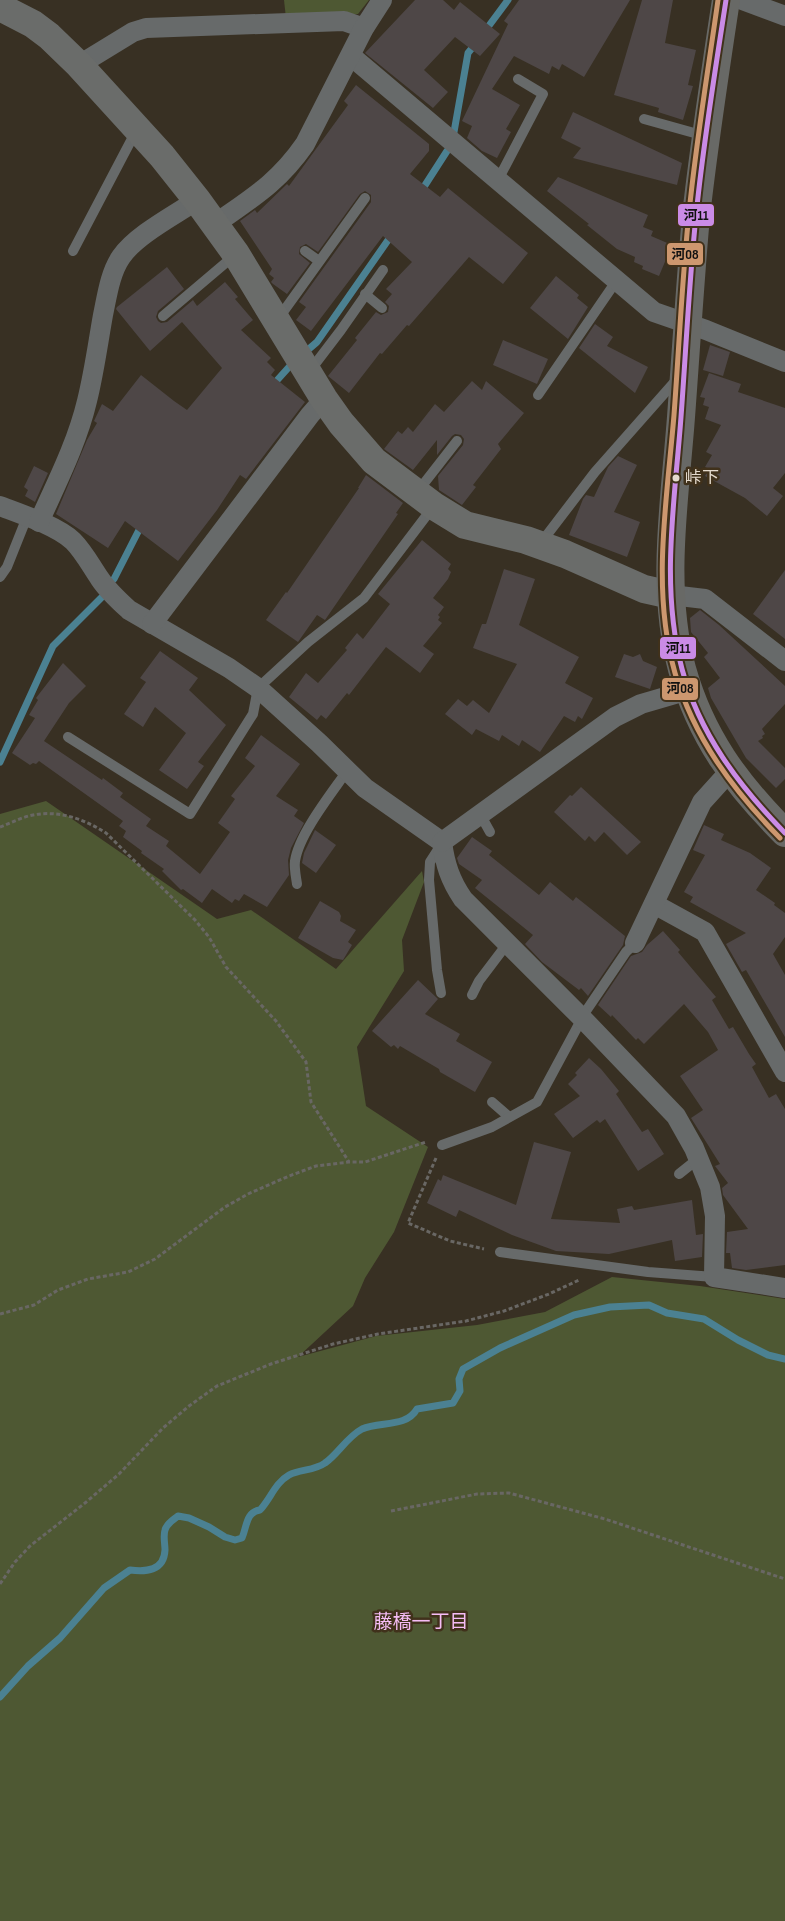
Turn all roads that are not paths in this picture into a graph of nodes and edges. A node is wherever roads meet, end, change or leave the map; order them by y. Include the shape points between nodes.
1 (382, 0) edge
2 (726, 0) edge
3 (742, 0) edge
4 (0, 7) edge
5 (785, 16) edge
6 (364, 28) junction
7 (351, 56) junction
8 (79, 65) junction
9 (518, 79) dead end
10 (644, 119) dead end
11 (137, 128) junction
12 (706, 136) junction
13 (498, 180) junction
14 (365, 198) dead end
15 (197, 200) junction
16 (215, 224) junction
17 (73, 251) dead end
18 (305, 251) dead end
19 (236, 254) junction
20 (319, 261) junction
21 (383, 270) dead end
22 (617, 280) junction
23 (365, 294) junction
24 (382, 308) dead end
25 (163, 316) dead end
26 (277, 320) junction
27 (688, 324) junction
28 (785, 362) edge
29 (684, 371) junction
30 (309, 373) junction
31 (538, 395) dead end
32 (324, 399) junction
33 (457, 441) dead end
34 (425, 500) junction
35 (0, 506) edge
36 (33, 519) junction
37 (540, 545) junction
38 (0, 577) edge
39 (671, 595) junction
40 (152, 624) junction
41 (785, 661) edge
42 (258, 688) junction
43 (689, 690) junction
44 (68, 737) dead end
45 (347, 771) junction
46 (730, 771) junction
47 (480, 814) junction
48 (490, 832) dead end
49 (785, 833) edge
50 (442, 842) junction
51 (297, 884) dead end
52 (654, 904) junction
53 (635, 943) joint
54 (506, 944) junction
55 (441, 993) dead end
56 (472, 995) dead end
57 (582, 1018) junction
58 (785, 1072) edge
59 (492, 1102) dead end
60 (508, 1116) junction
61 (442, 1145) road end
62 (699, 1158) junction
63 (679, 1174) dead end
64 (500, 1252) road end
65 (714, 1277) junction
66 (785, 1288) edge

1 - 6 street
2 - 12 main road
3 - 5 street
4 - 8 street via 41,30
6 - 7 street
6 - 8 street via 344,21 146,28 133,32
7 - 13 street
7 - 16 street via 296,157 263,191
8 - 11 street
9 - 13 lane via 543,94
10 - 12 lane
11 - 15 street
11 - 17 lane
12 - 27 main road
13 - 22 street
14 - 20 lane
15 - 16 street
15 - 36 street via 130,246 120,258 107,295 82,418 64,468
16 - 19 street
18 - 20 lane
19 - 25 lane
19 - 26 street
20 - 26 lane
21 - 23 lane
22 - 27 street via 654,312
22 - 31 lane
23 - 24 lane
23 - 30 lane
26 - 30 street
27 - 28 street
27 - 29 main road
29 - 37 lane via 596,472
29 - 39 main road
30 - 32 street
32 - 34 street via 365,452
32 - 40 street
33 - 34 lane
34 - 37 street via 477,529
34 - 42 lane via 364,598 308,642
35 - 36 street
36 - 38 lane
36 - 40 street via 72,540 115,598
37 - 39 street via 644,589
39 - 41 street via 705,599
39 - 43 main road via 676,641
40 - 42 street
42 - 44 lane via 253,714 190,814
42 - 45 street
43 - 46 main road via 708,734
43 - 47 street via 641,704 615,717
45 - 50 street via 376,797
45 - 51 lane via 298,849 294,865
46 - 49 main road
46 - 52 street via 702,802
47 - 48 lane
47 - 50 street
50 - 54 street via 447,870 463,899
50 - 55 lane via 430,862 429,880
52 - 53 street
52 - 58 street via 705,932
53 - 57 lane
54 - 56 lane
54 - 57 street
57 - 60 lane via 537,1102
57 - 62 street via 676,1116
59 - 60 lane
60 - 61 lane via 492,1127
62 - 63 lane
62 - 65 street via 710,1187 715,1216
64 - 65 lane via 648,1272
65 - 66 street

